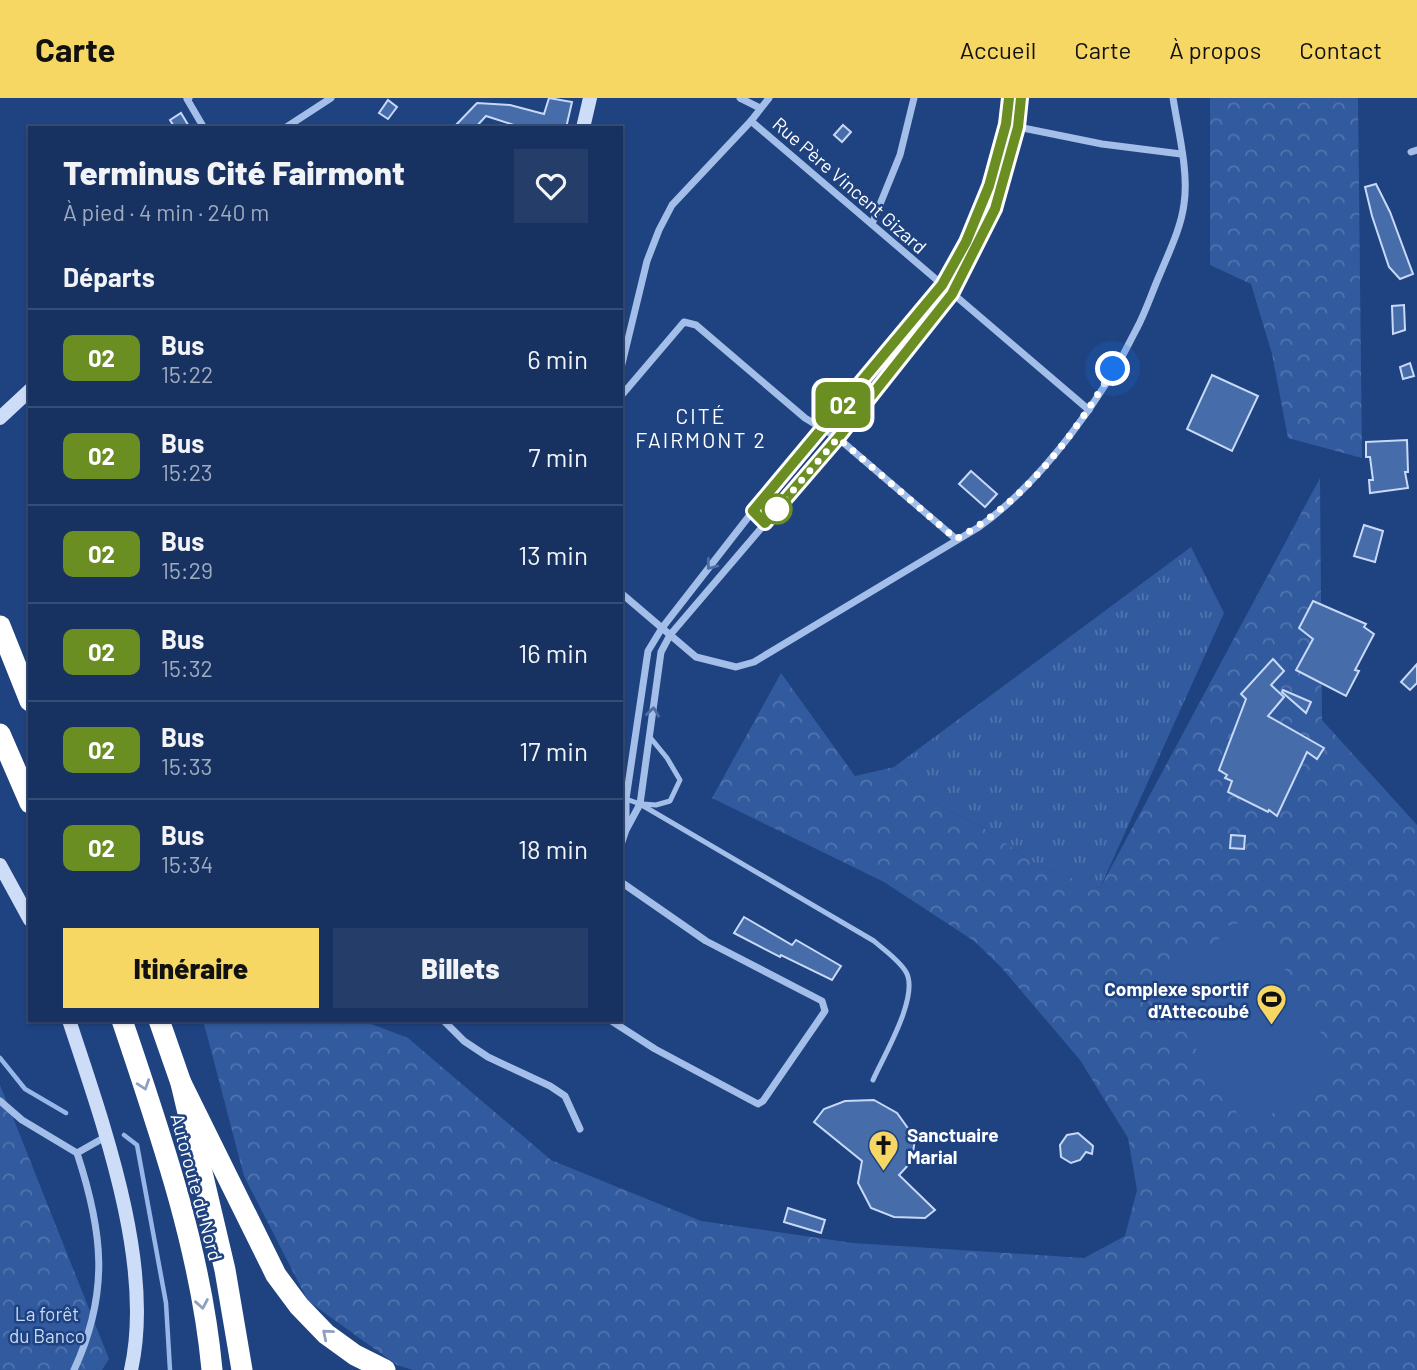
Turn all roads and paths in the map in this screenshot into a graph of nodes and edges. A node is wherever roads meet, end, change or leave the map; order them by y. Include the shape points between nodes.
1 (189, 98) edge
2 (331, 98) edge
3 (590, 98) edge
4 (740, 98) edge
5 (769, 98) edge
6 (914, 98) edge
7 (1009, 98) edge
8 (1021, 98) edge
9 (1173, 98) edge
10 (760, 108) junction
11 (751, 121) junction
12 (203, 126) edge
13 (288, 126) edge
14 (583, 126) edge
15 (1018, 127) junction
16 (1181, 153) junction
17 (872, 224) junction
18 (942, 285) junction
19 (952, 294) junction
20 (623, 360) edge
21 (28, 392) edge
22 (623, 394) edge
23 (1089, 410) junction
24 (0, 418) edge
25 (824, 428) junction
26 (838, 438) junction
27 (753, 511) junction
28 (765, 523) junction
29 (956, 539) junction
30 (623, 595) edge
31 (0, 626) edge
32 (662, 628) junction
33 (670, 635) junction
34 (28, 696) edge
35 (0, 734) edge
36 (649, 736) junction
37 (28, 798) edge
38 (626, 800) junction
39 (640, 804) junction
40 (626, 830) junction
41 (623, 839) edge
42 (0, 865) edge
43 (623, 883) edge
44 (28, 916) edge
45 (70, 1022) edge
46 (123, 1022) edge
47 (160, 1022) edge
48 (445, 1022) edge
49 (613, 1022) edge
50 (873, 1080) dead end
51 (181, 1083) junction
52 (0, 1101) edge
53 (580, 1129) dead end
54 (107, 1136) junction
55 (77, 1153) junction
56 (74, 1370) edge
57 (131, 1370) edge
58 (212, 1370) edge
59 (242, 1370) edge
60 (385, 1370) edge

1 - 12 street
2 - 13 street
3 - 14 street
4 - 10 street
5 - 10 street
6 - 17 street via 900,155
7 - 18 street via 989,186
8 - 15 street
9 - 16 street
10 - 11 street
11 - 17 street, Rue Père Vincent Gizard
11 - 20 street via 672,205 647,261
15 - 16 street via 1102,145
15 - 19 street via 995,209
16 - 23 street via 1184,205 1172,244 1137,329
17 - 18 street, Rue Père Vincent Gizard
18 - 19 street, Rue Père Vincent Gizard
18 - 25 street
19 - 23 street, Rue Père Vincent Gizard
19 - 26 street
21 - 24 street
22 - 25 street via 684,322 696,325
23 - 29 street via 1045,466 1002,510
25 - 26 street
25 - 27 street
26 - 28 street
26 - 29 street
27 - 28 street
27 -> 32 street
28 - 33 street
29 - 33 street via 754,662 736,667 696,657
30 - 32 street
31 - 34 highway
32 - 33 street
32 - 38 street via 648,651
36 -> 33 street via 661,652
35 - 37 highway
36 - 39 street
36 - 39 lane via 680,780 670,801
38 - 39 lane
38 - 40 street
39 - 40 street
39 - 50 lane via 874,941 906,971 908,1002
40 - 41 street
42 - 44 street
43 - 49 street via 706,942 822,1001 825,1011 758,1104
45 - 54 street
46 -> 58 highway, Autoroute du Nord via 164,1144 198,1280
47 - 51 highway, Autoroute du Nord
48 - 53 street via 472,1046 565,1096
51 - 59 highway, Autoroute du Nord via 225,1270
60 -> 51 highway via 326,1334 275,1275
52 - 55 street
54 - 55 street
54 - 57 street via 136,1293
55 - 56 street via 99,1235 99,1261 89,1338

